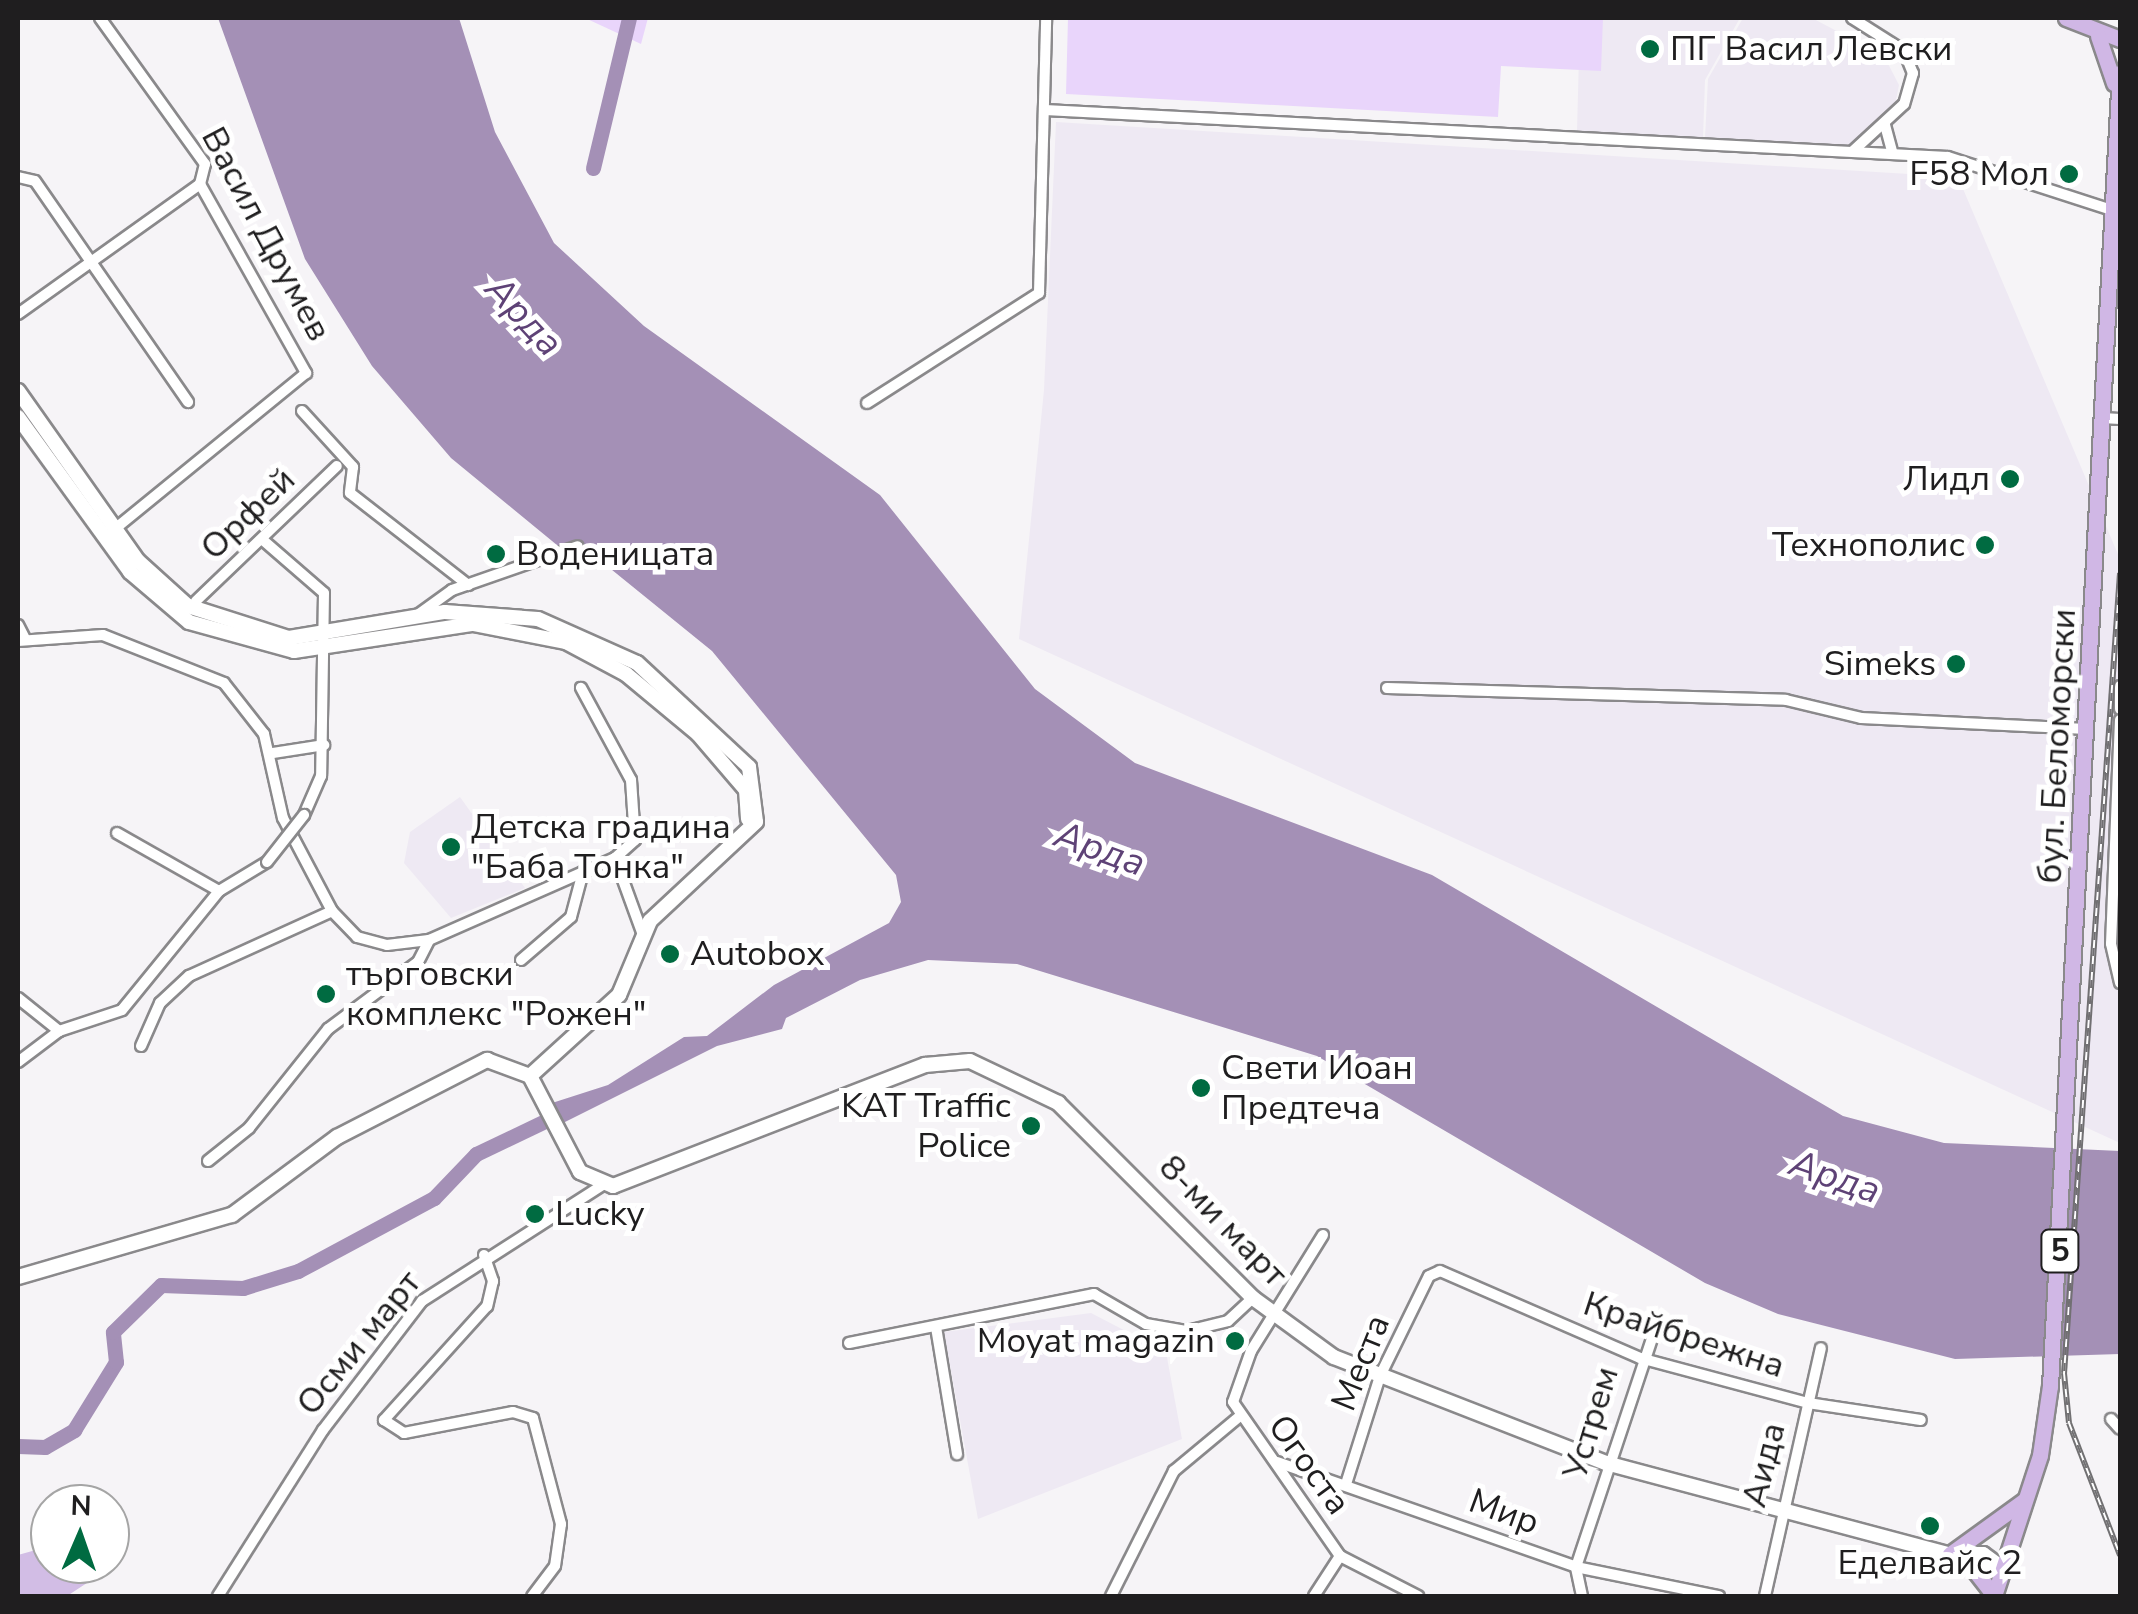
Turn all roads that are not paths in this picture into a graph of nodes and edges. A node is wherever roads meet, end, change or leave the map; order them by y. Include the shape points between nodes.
1 (100, 18) edge
2 (1046, 18) edge
3 (1852, 18) edge
4 (2066, 18) edge
5 (2098, 36) junction
6 (2120, 39) edge
7 (2120, 73) edge
8 (2117, 108) junction
9 (1045, 110) junction
10 (1885, 124) junction
11 (1853, 151) junction
12 (1892, 152) junction
13 (18, 177) edge
14 (200, 184) junction
15 (2112, 210) junction
16 (89, 261) junction
17 (18, 314) edge
18 (18, 392) edge
19 (188, 402) dead end
20 (867, 403) dead end
21 (302, 411) dead end
22 (18, 417) edge
23 (2102, 418) junction
24 (2120, 419) edge
25 (337, 466) dead end
26 (116, 529) junction
27 (264, 541) junction
28 (578, 546) dead end
29 (468, 585) junction
30 (196, 601) dead end
31 (415, 617) junction
32 (18, 625) edge
33 (21, 640) edge
34 (324, 643) junction
35 (2120, 686) edge
36 (581, 688) dead end
37 (1387, 688) dead end
38 (2120, 708) edge
39 (2120, 720) edge
40 (2088, 730) junction
41 (324, 745) junction
42 (273, 753) junction
43 (117, 833) dead end
44 (744, 834) junction
45 (615, 858) junction
46 (583, 872) junction
47 (2116, 888) edge
48 (219, 892) junction
49 (332, 911) junction
50 (642, 932) junction
51 (429, 940) junction
52 (521, 960) dead end
53 (2120, 983) edge
54 (18, 998) edge
55 (59, 1031) junction
56 (141, 1046) dead end
57 (18, 1062) edge
58 (533, 1083) junction
59 (208, 1161) dead end
60 (603, 1186) junction
61 (1323, 1235) dead end
62 (484, 1255) junction
63 (1440, 1270) joint
64 (18, 1277) edge
65 (1253, 1298) junction
66 (1275, 1316) junction
67 (936, 1326) junction
68 (1656, 1326) dead end
69 (849, 1344) dead end
70 (1820, 1348) dead end
71 (1640, 1358) junction
72 (1380, 1376) junction
73 (1808, 1403) junction
74 (1240, 1416) junction
75 (2111, 1419) dead end
76 (1922, 1420) dead end
77 (2120, 1430) edge
78 (957, 1454) dead end
79 (1276, 1461) junction
80 (1606, 1463) junction
81 (1346, 1484) junction
82 (2028, 1498) junction
83 (1778, 1513) junction
84 (1950, 1554) junction
85 (1340, 1556) junction
86 (1971, 1566) junction
87 (1576, 1567) junction
88 (2002, 1568) junction
89 (218, 1596) edge
90 (532, 1596) edge
91 (1111, 1596) edge
92 (1314, 1596) edge
93 (1418, 1596) edge
94 (1582, 1596) edge
95 (1719, 1596) edge
96 (1765, 1596) edge
97 (1994, 1596) edge

1 - 14 street, Васил Друмев via 205,164
2 - 9 street
3 - 10 street via 1912,63 1908,96
4 - 5 main road
5 - 6 main road
5 - 8 main road, бул. Беломорски / 5
7 - 8 main road, бул. Беломорски / 5
8 - 15 main road, бул. Беломорски / 5
9 - 11 street
9 - 20 street via 1040,293
10 - 11 street
10 - 12 street
11 - 12 street
12 - 15 street via 1967,159
13 - 16 street via 35,182
14 - 16 street
14 - 26 street, Васил Друмев via 305,377
15 - 23 main road, бул. Беломорски / 5
16 - 17 street
16 - 19 street
18 - 26 main road
21 - 29 street via 353,467 350,493
22 - 34 main road via 159,602 225,638
23 - 24 street
23 - 40 main road, бул. Беломорски / 5
25 - 27 street, Орфей
26 - 34 main road via 188,606 243,631
27 - 30 street, Орфей
27 - 34 street via 316,579
28 - 29 street
29 - 31 street
31 - 34 main road
31 - 44 main road via 474,610 538,618 637,663 749,767 758,808
32 - 33 street
33 - 42 street via 103,635 189,662 241,697
34 - 41 street
34 - 44 main road via 473,624 566,642 663,702 738,777 750,806
35 - 38 street
36 - 45 street via 638,801 635,840
37 - 40 street via 1786,700 1861,718
39 - 47 street
40 - 82 main road, бул. Беломорски / 5 via 2050,1386
41 - 42 street
41 - 48 street, bridge via 304,815 267,862
42 - 49 street via 283,818
43 - 48 street
44 - 50 main road
45 - 46 street
45 - 50 street
46 - 51 street
46 - 52 street via 571,917
47 - 53 street
48 - 55 street via 122,1010
49 - 51 street via 374,943
49 - 56 street via 190,976 160,1003
50 - 58 main road via 619,996
51 - 59 street via 418,962 328,1029 249,1128
54 - 55 street
55 - 57 street
58 - 60 main road via 580,1172
58 - 64 main road via 502,1061 474,1063 337,1137 232,1215
60 - 62 street, Осми март
60 - 65 main road, 8-ми март via 674,1170 925,1065 992,1065 1077,1120
61 - 66 street, Огоста
62 - 89 street, Осми март via 422,1301 323,1430
62 - 90 street via 493,1281 487,1306 384,1420 404,1433 513,1412 534,1418 561,1524 555,1566
63 - 71 street, Крайбрежна
63 - 72 street, Места via 1429,1276
65 - 66 main road, 8-ми март
65 - 67 street via 1228,1321 1187,1331 1146,1324 1100,1294
66 - 72 main road, 8-ми март
66 - 74 street, Огоста via 1236,1382
67 - 69 street
67 - 78 street
68 - 71 street, Устрем
70 - 73 street, Аида
71 - 73 street, Крайбрежна
71 - 80 street, Устрем
72 - 80 main road, 8-ми март
72 - 81 street, Места
73 - 76 street, Крайбрежна
73 - 83 street, Аида
74 - 79 street, Огоста
74 - 91 street, Огоста via 1174,1471
75 - 77 street
79 - 81 street, Мир
79 - 85 street, Огоста
80 - 83 main road, 8-ми март
80 - 87 street, Устрем
81 - 87 street, Мир
82 - 84 main road
82 - 88 main road, 5
83 - 84 main road, 8-ми март
83 - 96 street, Аида
84 - 86 main road
84 - 88 main road via 1983,1554
85 - 92 street, Огоста
85 - 93 street
86 - 88 main road
86 - 97 main road
87 - 94 street, Устрем
87 - 95 street, Мир
88 - 97 main road, 5

